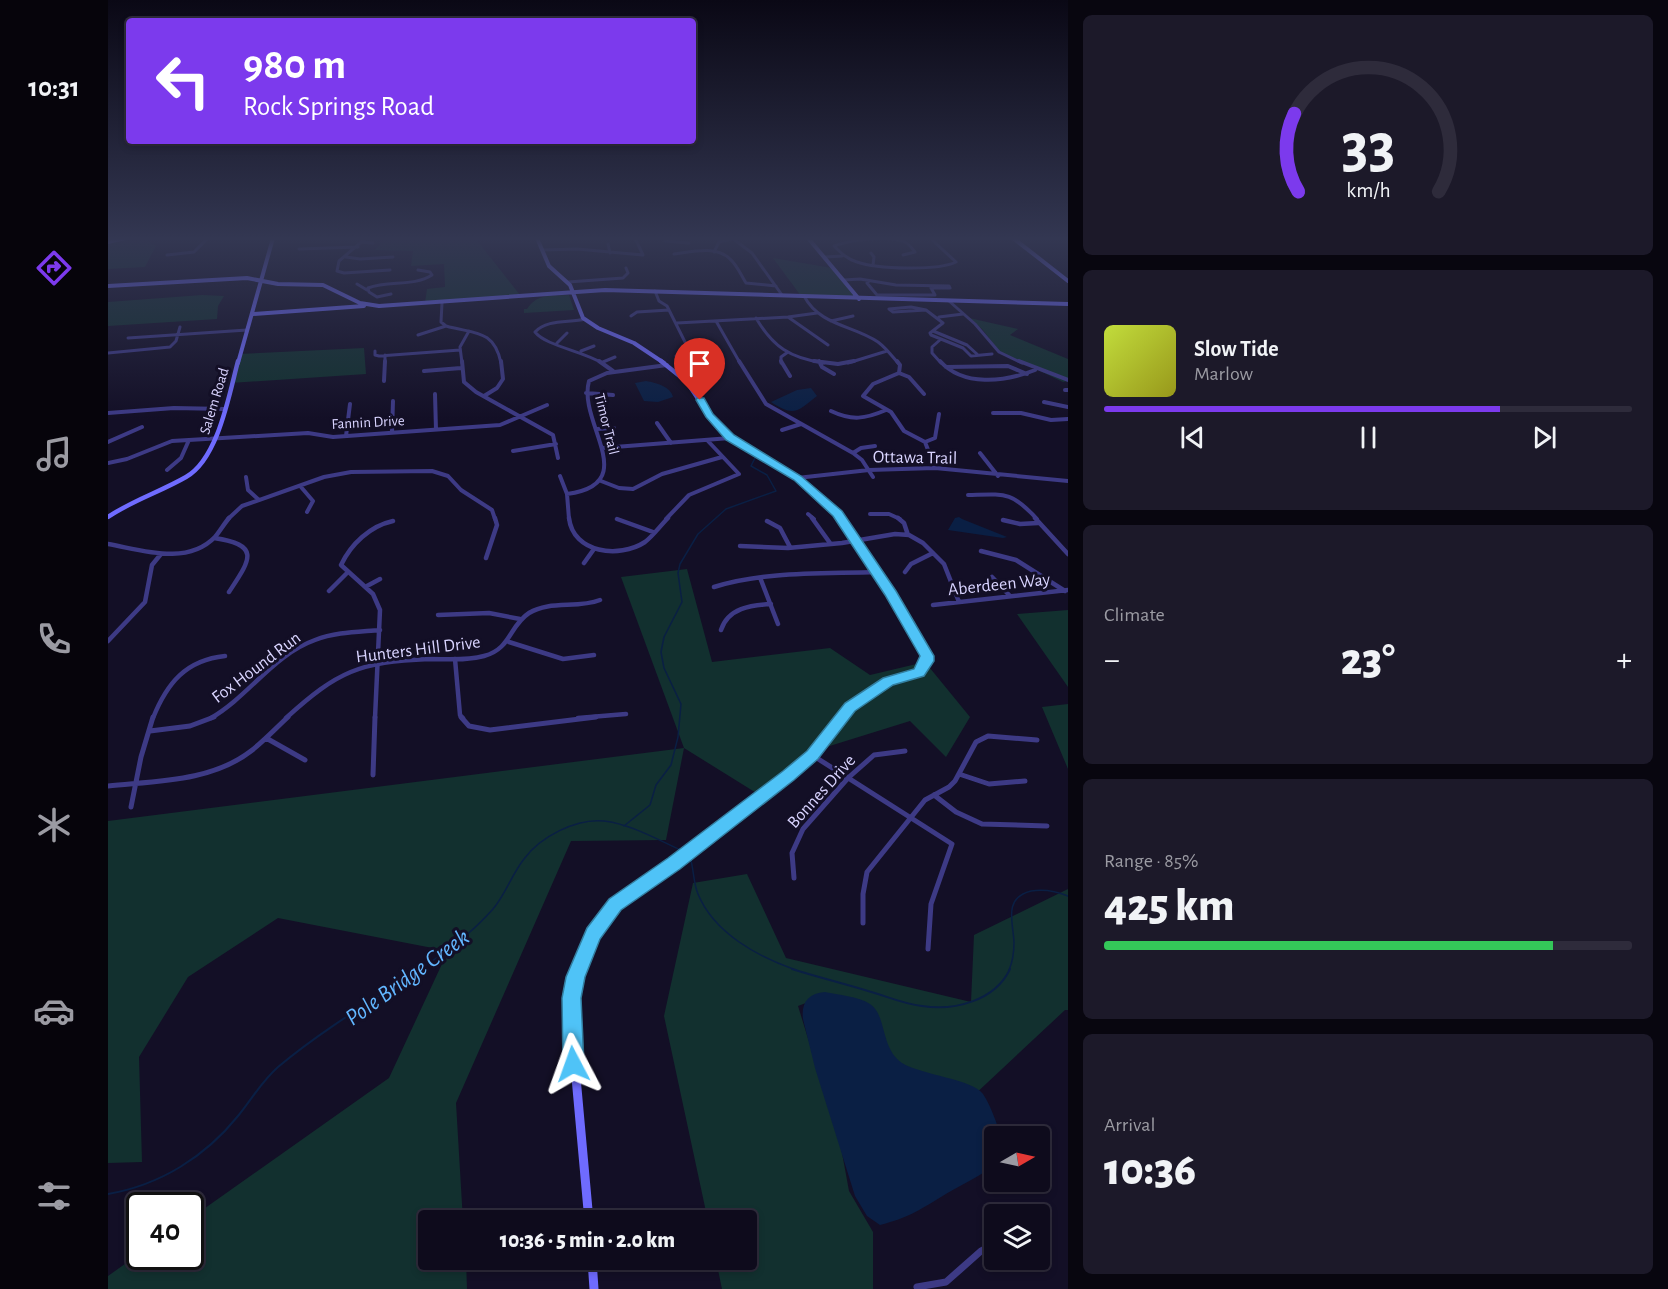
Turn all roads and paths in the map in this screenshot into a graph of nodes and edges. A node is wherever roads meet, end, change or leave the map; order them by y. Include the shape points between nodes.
1 (257, 298) edge
2 (351, 298) edge
3 (375, 298) edge
4 (499, 298) edge
5 (575, 298) edge
6 (658, 298) edge
7 (806, 298) edge
8 (843, 298) edge
9 (909, 298) edge
10 (920, 298) edge
11 (859, 299) joint
12 (949, 301) junction
13 (442, 303) junction
14 (1068, 304) edge
15 (364, 305) junction
16 (669, 310) junction
17 (927, 310) junction
18 (817, 313) junction
19 (253, 314) junction
20 (963, 314) junction
21 (631, 316) dead end
22 (853, 316) dead end
23 (788, 317) junction
24 (938, 317) junction
25 (756, 318) junction
26 (585, 319) junction
27 (716, 321) junction
28 (831, 321) junction
29 (677, 323) junction
30 (446, 326) junction
31 (180, 327) dead end
32 (247, 330) junction
33 (470, 331) junction
34 (933, 331) junction
35 (567, 333) dead end
36 (179, 335) junction
37 (418, 335) dead end
38 (128, 338) dead end
39 (942, 339) junction
40 (557, 343) junction
41 (828, 345) dead end
42 (594, 346) dead end
43 (460, 350) junction
44 (375, 351) dead end
45 (581, 351) junction
46 (888, 351) junction
47 (788, 352) junction
48 (108, 353) edge
49 (992, 354) dead end
50 (385, 355) junction
51 (676, 356) dead end
52 (978, 356) junction
53 (615, 357) dead end
54 (819, 361) junction
55 (603, 362) junction
56 (667, 365) junction
57 (946, 367) junction
58 (461, 368) junction
59 (1036, 369) junction
60 (424, 371) dead end
61 (614, 371) junction
62 (899, 373) junction
63 (834, 374) dead end
64 (1027, 374) junction
65 (790, 376) dead end
66 (1068, 380) edge
67 (384, 381) dead end
68 (586, 393) junction
69 (435, 394) dead end
70 (924, 394) dead end
71 (613, 395) dead end
72 (484, 396) junction
73 (393, 401) dead end
74 (1044, 402) dead end
75 (350, 404) dead end
76 (547, 405) dead end
77 (1068, 407) edge
78 (225, 409) junction
79 (886, 410) junction
80 (831, 411) dead end
81 (108, 413) edge
82 (993, 413) dead end
83 (939, 414) dead end
84 (522, 417) junction
85 (1068, 419) edge
86 (657, 423) dead end
87 (801, 424) junction
88 (142, 427) dead end
89 (614, 428) dead end
90 (597, 429) junction
91 (436, 430) junction
92 (782, 430) dead end
93 (392, 433) junction
94 (292, 434) junction
95 (244, 436) junction
96 (346, 436) junction
97 (215, 437) junction
98 (730, 438) junction
99 (189, 440) junction
100 (291, 440) dead end
101 (707, 440) junction
102 (925, 441) junction
103 (108, 442) edge
104 (671, 443) junction
105 (241, 444) dead end
106 (556, 444) junction
107 (875, 446) dead end
108 (602, 448) junction
109 (513, 451) dead end
110 (853, 453) junction
111 (980, 453) dead end
112 (722, 457) junction
113 (558, 458) dead end
114 (108, 463) edge
115 (936, 468) junction
116 (167, 470) dead end
117 (869, 470) junction
118 (560, 476) dead end
119 (998, 476) junction
120 (246, 477) dead end
121 (873, 477) dead end
122 (797, 478) junction
123 (601, 481) junction
124 (1068, 481) edge
125 (301, 487) junction
126 (567, 495) junction
127 (968, 495) dead end
128 (258, 500) junction
129 (307, 512) dead end
130 (870, 513) dead end
131 (808, 514) dead end
132 (108, 517) edge
133 (616, 519) dead end
134 (767, 520) dead end
135 (1003, 520) dead end
136 (393, 521) dead end
137 (1038, 523) junction
138 (653, 532) junction
139 (908, 535) junction
140 (214, 538) junction
141 (856, 541) junction
142 (830, 543) junction
143 (108, 544) edge
144 (740, 546) dead end
145 (790, 547) junction
146 (594, 549) junction
147 (981, 550) dead end
148 (933, 553) junction
149 (161, 554) junction
150 (1068, 555) edge
151 (486, 558) dead end
152 (584, 563) dead end
153 (876, 572) junction
154 (905, 572) dead end
155 (346, 574) junction
156 (992, 577) dead end
157 (380, 579) dead end
158 (761, 580) junction
159 (367, 586) junction
160 (714, 587) dead end
161 (329, 591) dead end
162 (1067, 591) edge
163 (230, 592) dead end
164 (1010, 596) junction
165 (600, 600) dead end
166 (959, 602) junction
167 (771, 604) junction
168 (933, 605) dead end
169 (438, 615) dead end
170 (520, 619) junction
171 (778, 624) dead end
172 (380, 630) junction
173 (721, 630) dead end
174 (108, 641) edge
175 (509, 642) junction
176 (225, 656) dead end
177 (594, 656) dead end
178 (455, 659) junction
179 (379, 665) junction
180 (626, 714) dead end
181 (150, 731) junction
182 (266, 738) junction
183 (1037, 740) dead end
184 (905, 751) dead end
185 (813, 755) junction
186 (305, 760) dead end
187 (959, 774) junction
188 (373, 775) dead end
189 (848, 778) junction
190 (1025, 781) dead end
191 (136, 783) junction
192 (108, 786) edge
193 (934, 795) junction
194 (131, 807) dead end
195 (910, 817) junction
196 (1047, 826) dead end
197 (794, 878) dead end
198 (863, 923) dead end
199 (928, 949) dead end
200 (588, 1210) edge
201 (984, 1249) edge
202 (593, 1270) edge
203 (594, 1289) edge
204 (918, 1289) edge

1 - 19 street, Salem Road
2 - 15 street
3 - 15 street
4 - 13 street
5 - 26 street
6 - 16 street
7 - 18 street
8 - 11 street
9 - 11 street
10 - 12 street
12 - 14 street
12 - 20 street
13 - 15 street
13 - 30 street via 441,322
15 - 19 street via 342,310
16 - 21 street
16 - 29 street
17 - 17 street via 919,306 889,309 893,312
17 - 24 street
18 - 23 street
18 - 28 street
19 - 32 street, Salem Road
20 - 24 street
20 - 59 street via 997,350
22 - 28 street
23 - 25 street
23 - 41 street
24 - 34 street via 943,325
25 - 27 street
25 - 47 street via 772,342
26 - 40 street via 535,330 539,338
26 - 56 street via 634,343
27 - 29 street
27 - 87 street via 763,400
28 - 46 street via 875,340
29 - 51 street via 687,348
30 - 33 street
30 - 37 street
31 - 36 street
32 - 36 street
32 - 78 street, Salem Road
33 - 43 street
33 - 72 street via 491,337 502,365 502,382
34 - 39 street via 930,334
34 - 52 street via 967,345
35 - 40 street
36 - 38 street
36 - 48 street via 170,347
39 - 52 street
39 - 57 street via 931,350
40 - 45 street
42 - 45 street
43 - 50 street
43 - 58 street
44 - 50 street via 375,355
45 - 55 street
46 - 54 street via 849,362
46 - 62 street via 900,365
47 - 54 street
47 - 65 street via 781,363
49 - 52 street
50 - 67 street
53 - 55 street
54 - 63 street
55 - 61 street
56 - 61 street, Timor Trail
56 - 98 street via 687,382
57 - 64 street via 1008,366
57 - 64 street via 972,378
58 - 60 street
58 - 72 street via 464,382
59 - 64 street
59 - 66 street
61 - 68 street, Timor Trail via 589,381
62 - 70 street via 909,377
62 - 79 street via 863,393
68 - 71 street
68 - 90 street, Timor Trail
69 - 91 street
72 - 84 street
73 - 93 street
74 - 77 street
75 - 96 street
76 - 84 street, Fannin Drive
78 - 81 street
78 - 97 street, Salem Road
79 - 80 street via 856,420
79 - 102 street via 899,428
82 - 85 street
83 - 102 street via 935,438
84 - 91 street, Fannin Drive via 500,425
84 - 106 street via 553,435
86 - 104 street
87 - 92 street
87 - 110 street
88 - 103 street
89 - 90 street
90 - 108 street, Timor Trail
91 - 93 street, Fannin Drive
93 - 96 street, Fannin Drive
94 - 95 street, Fannin Drive
94 - 96 street, Fannin Drive
94 - 100 street
95 - 97 street, Fannin Drive
95 - 105 street
97 - 99 street, Fannin Drive
97 - 132 street, Salem Road via 207,458 197,469
98 - 101 street
98 - 122 street
99 - 114 street, Fannin Drive via 166,442 131,459
99 - 116 street via 181,458
101 - 104 street
101 - 112 street
102 - 115 street
104 - 108 street
106 - 109 street
106 - 113 street
107 - 110 street
108 - 123 street, Timor Trail via 605,472
110 - 117 street
111 - 119 street
112 - 123 street via 662,474 633,489
112 - 138 street via 739,474 689,495
115 - 117 street, Ottawa Trail
115 - 119 street, Ottawa Trail
117 - 121 street
117 - 122 street, Ottawa Trail
118 - 126 street
119 - 124 street, Ottawa Trail
120 - 128 street via 248,490
122 - 141 street via 838,513
123 - 126 street via 585,491
125 - 128 street
125 - 129 street via 313,501
125 - 151 street via 351,472 424,470 448,476 496,516 497,525
126 - 146 street via 571,530
127 - 137 street, Aberdeen Way via 1011,496
128 - 140 street via 235,511
130 - 139 street via 897,517 904,522
131 - 142 street via 819,523
133 - 138 street
134 - 145 street via 780,528
135 - 137 street
136 - 155 street via 378,525 344,557 340,565
137 - 150 street, Aberdeen Way
138 - 146 street via 628,550
139 - 141 street
139 - 148 street
140 - 149 street via 195,549
140 - 163 street via 234,540 248,552 248,562
141 - 142 street
141 - 153 street
142 - 145 street
143 - 149 street
144 - 145 street
146 - 152 street
147 - 162 street via 1017,558
148 - 154 street via 910,564
148 - 166 street via 947,567
149 - 174 street via 148,571 149,592 145,602
153 - 158 street
153 - 185 street via 927,656 926,665 919,673 888,681 850,707
155 - 159 street
155 - 161 street
156 - 164 street
157 - 159 street
158 - 160 street via 733,581
158 - 167 street
159 - 172 street via 378,601
162 - 164 street, Aberdeen Way
164 - 166 street, Aberdeen Way
165 - 170 street via 579,607 542,608
166 - 168 street, Aberdeen Way
167 - 171 street
167 - 173 street via 749,606 727,616
169 - 170 street via 484,611
170 - 175 street
172 - 179 street
172 - 181 street, Fox Hound Run via 313,640 214,716 186,726
175 - 177 street via 563,659
175 - 178 street, Hunters Hill Drive via 486,655
176 - 181 street via 205,659 175,678
178 - 179 street, Hunters Hill Drive
178 - 180 street via 460,715 474,729
179 - 182 street, Hunters Hill Drive via 338,677
179 - 188 street
181 - 191 street
182 - 186 street
182 - 191 street, Hunters Hill Drive via 239,760 218,770
183 - 187 street via 997,736 980,739
184 - 189 street, Bonnes Drive via 874,755
185 - 189 street
185 - 200 street via 680,859 615,904 593,934 572,998 572,1046
187 - 190 street via 989,784
187 - 193 street via 949,787
189 - 195 street
189 - 197 street, Bonnes Drive via 797,839 789,863
191 - 192 street, Hunters Hill Drive
191 - 194 street
193 - 195 street
193 - 196 street via 960,815 985,824
195 - 198 street via 867,872
195 - 199 street via 952,844 931,904
201 - 204 street via 948,1281
202 - 203 street

